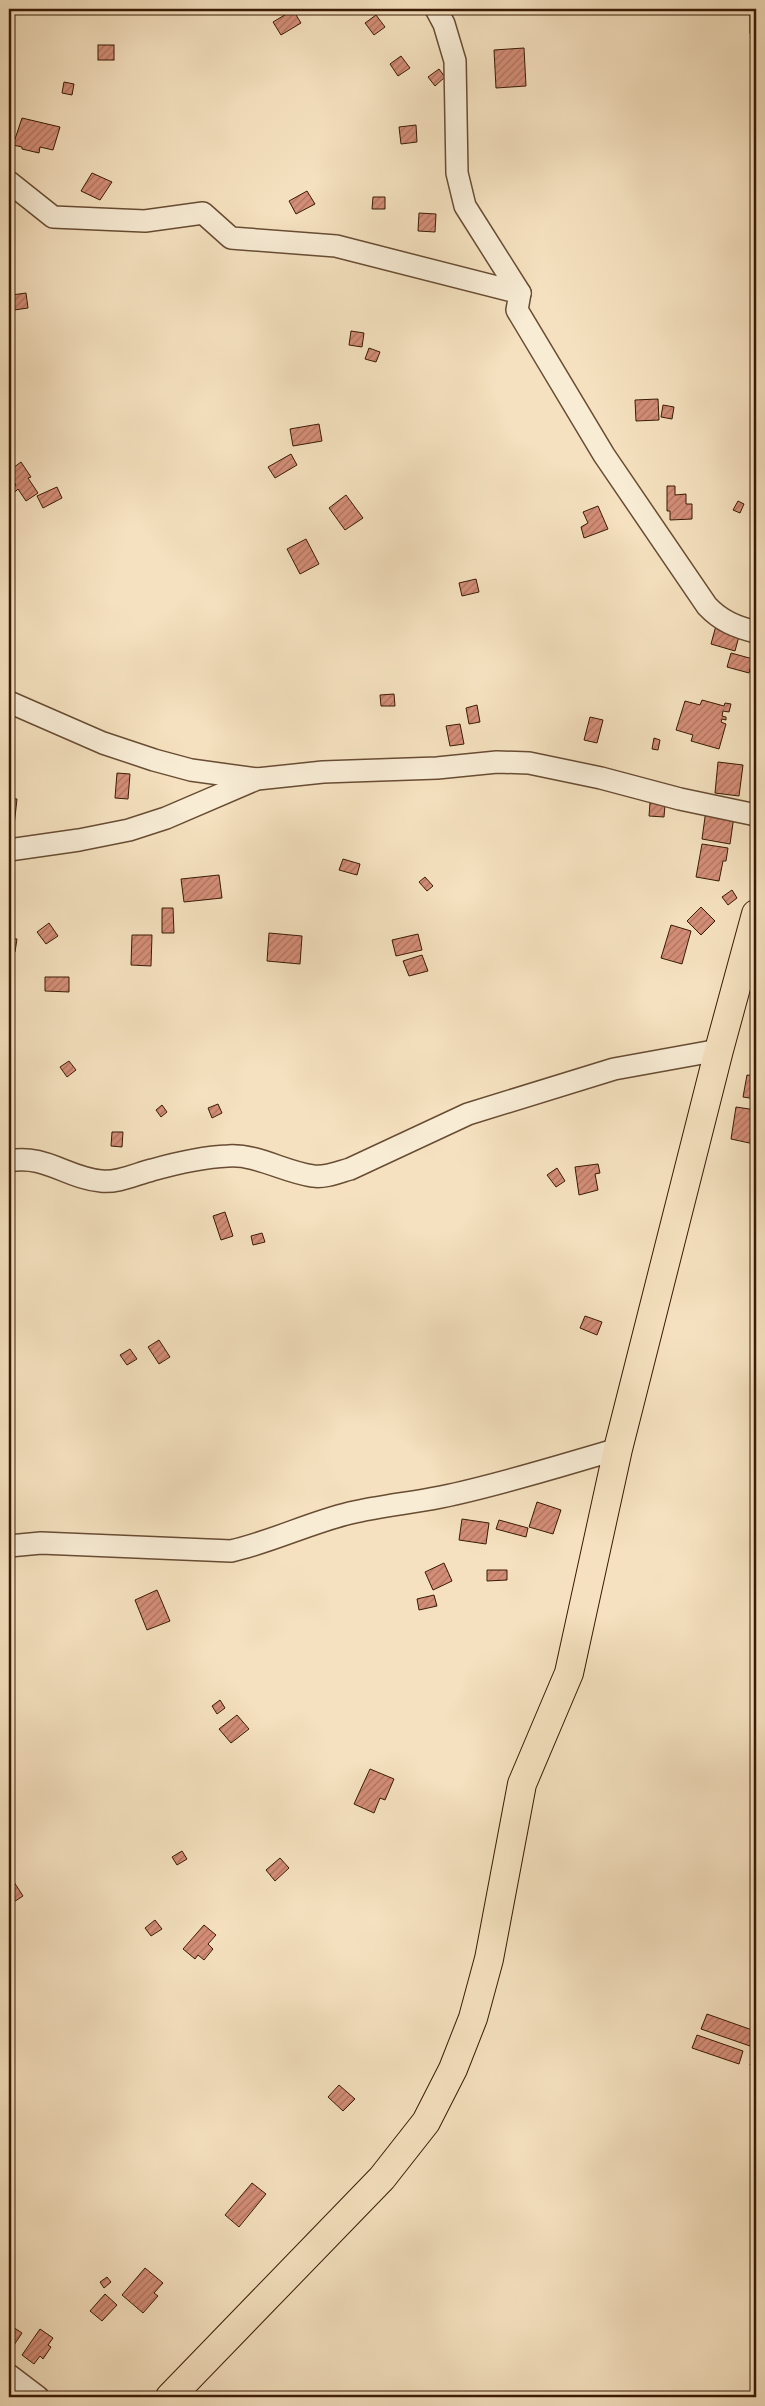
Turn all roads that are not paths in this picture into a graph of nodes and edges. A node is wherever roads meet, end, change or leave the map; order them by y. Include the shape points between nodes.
1 (436, 9) edge
2 (9, 182) edge
3 (520, 293) junction
4 (756, 632) edge
5 (9, 702) edge
6 (257, 779) junction
7 (756, 815) edge
8 (9, 850) edge
9 (756, 914) edge
10 (719, 1050) junction
11 (9, 1161) edge
12 (618, 1450) junction
13 (9, 1546) edge
14 (9, 2375) edge
15 (38, 2397) edge
16 (170, 2397) edge

1 - 3 street via 455,61 457,173 465,206
2 - 3 street via 53,217 145,221 203,213 231,238 336,246
3 - 4 street via 517,310 604,455 706,606 717,617 736,627
5 - 6 street via 104,743 154,760 191,770
6 - 7 street via 497,762 529,763
6 - 8 street via 166,818 129,830
9 - 10 main road
10 - 11 street via 614,1069 468,1114 350,1169 332,1174 314,1176 256,1159 230,1156 193,1160 109,1182 78,1176 41,1161 20,1158
10 - 12 main road
12 - 13 street via 442,1497 352,1512 310,1524 255,1546 231,1551 42,1542
12 - 16 main road via 569,1673 522,1784 489,1959 473,2018 453,2069 426,2122 382,2178
14 - 15 street

